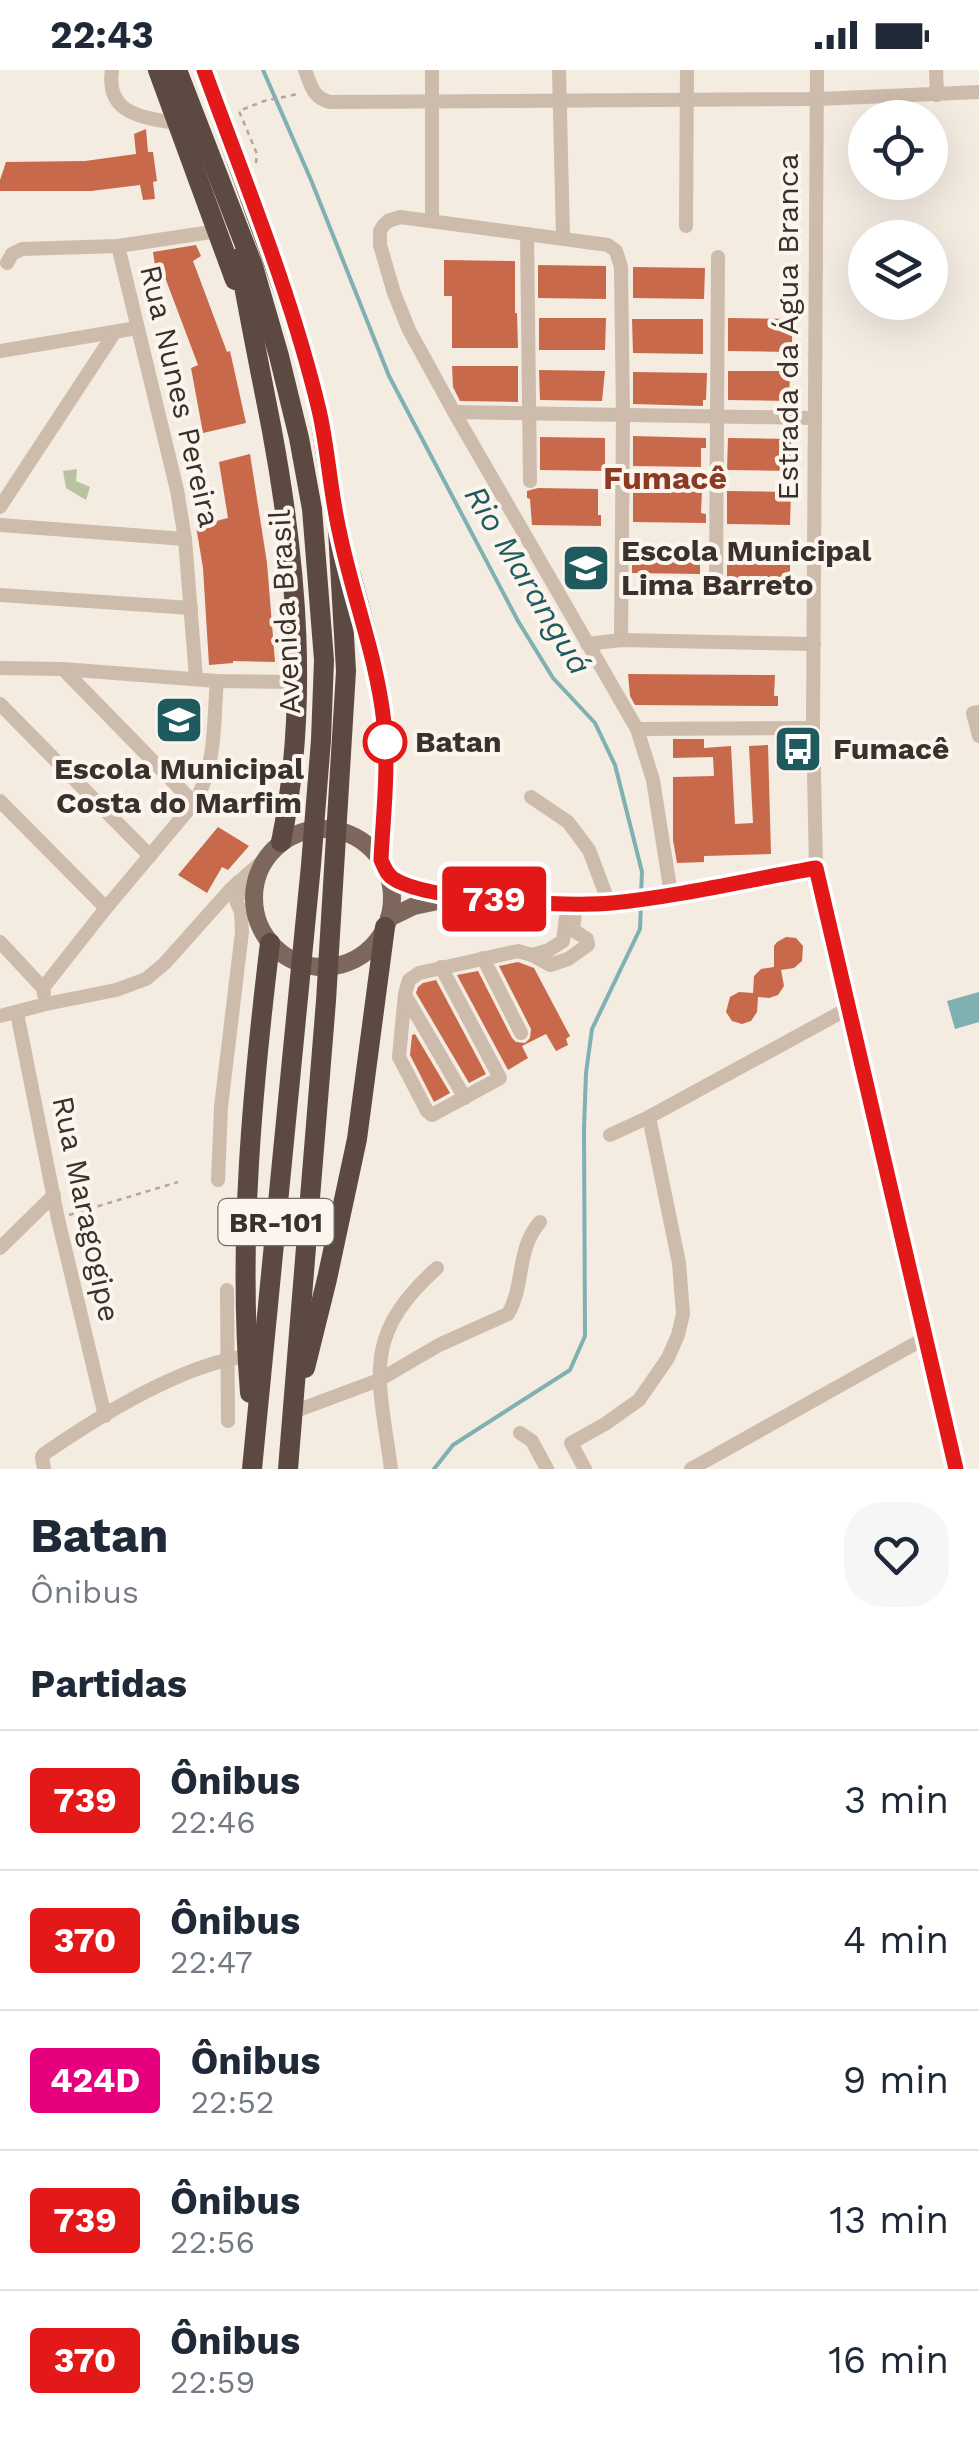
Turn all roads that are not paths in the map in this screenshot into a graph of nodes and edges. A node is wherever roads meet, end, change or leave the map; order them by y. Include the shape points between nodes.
1 (112, 70) edge
2 (158, 70) edge
3 (177, 70) edge
4 (204, 70) edge
5 (306, 70) edge
6 (314, 70) edge
7 (432, 70) edge
8 (559, 70) edge
9 (687, 70) edge
10 (818, 70) edge
11 (936, 70) edge
12 (979, 92) edge
13 (314, 94) junction
14 (937, 94) junction
15 (818, 99) junction
16 (688, 100) junction
17 (432, 102) junction
18 (560, 102) junction
19 (178, 124) junction
20 (231, 207) junction
21 (432, 221) junction
22 (686, 226) dead end
23 (218, 231) junction
24 (528, 234) junction
25 (563, 238) junction
26 (118, 246) junction
27 (718, 257) dead end
28 (7, 263) dead end
29 (137, 328) junction
30 (115, 332) junction
31 (252, 336) junction
32 (0, 351) edge
33 (454, 412) junction
34 (529, 413) junction
35 (623, 416) junction
36 (717, 418) junction
37 (815, 418) junction
38 (530, 481) dead end
39 (0, 507) edge
40 (0, 525) edge
41 (338, 530) junction
42 (185, 538) junction
43 (716, 584) dead end
44 (0, 594) edge
45 (190, 608) junction
46 (621, 640) junction
47 (587, 644) junction
48 (814, 644) junction
49 (0, 668) edge
50 (64, 669) junction
51 (196, 678) junction
52 (217, 681) junction
53 (298, 682) junction
54 (0, 704) edge
55 (979, 712) edge
56 (813, 728) junction
57 (637, 729) junction
58 (979, 736) edge
59 (531, 797) dead end
60 (0, 801) edge
61 (194, 803) junction
62 (281, 842) junction
63 (150, 856) junction
64 (266, 858) junction
65 (385, 868) junction
66 (816, 868) junction
67 (235, 886) junction
68 (672, 894) junction
69 (462, 896) junction
70 (254, 902) junction
71 (610, 903) junction
72 (571, 904) junction
73 (106, 908) junction
74 (387, 923) junction
75 (0, 942) edge
76 (270, 943) junction
77 (532, 955) junction
78 (483, 958) junction
79 (440, 968) junction
80 (405, 994) junction
81 (45, 996) junction
82 (849, 1008) junction
83 (17, 1013) junction
84 (0, 1016) edge
85 (522, 1033) dead end
86 (464, 1098) junction
87 (649, 1116) junction
88 (610, 1135) dead end
89 (218, 1180) dead end
90 (54, 1195) junction
91 (540, 1222) dead end
92 (0, 1248) edge
93 (437, 1268) dead end
94 (227, 1290) dead end
95 (925, 1338) junction
96 (238, 1357) junction
97 (379, 1380) junction
98 (294, 1402) junction
99 (104, 1416) junction
100 (228, 1421) dead end
101 (520, 1432) dead end
102 (254, 1445) junction
103 (726, 1450) junction
104 (44, 1469) edge
105 (252, 1469) edge
106 (288, 1469) edge
107 (392, 1469) edge
108 (547, 1469) edge
109 (585, 1469) edge
110 (692, 1469) edge
111 (730, 1469) edge
112 (956, 1469) edge

1 - 19 street via 116,100 127,112
2 - 19 highway
3 - 20 highway, Avenida Brasil / BR-101
4 - 41 highway, Avenida Brasil / BR-101 via 298,332
5 - 13 street
6 - 13 street
7 - 17 street
8 - 18 street
9 - 16 street
10 - 15 street, Estrada da Água Branca
11 - 14 street
12 - 14 street
13 - 17 street via 330,102
14 - 15 street
15 - 16 street
15 - 37 street, Estrada da Água Branca
16 - 18 street
16 - 22 street
17 - 18 street
17 - 21 street
18 - 25 street
19 - 23 highway
20 - 31 highway
20 - 102 highway, Avenida Brasil / BR-101 via 299,438 324,660
21 - 24 street
21 - 33 street via 388,221 380,245 409,330
23 - 26 street
23 - 31 highway
24 - 25 street
24 - 34 street
25 - 35 street via 616,250
26 - 28 street via 22,249
26 - 29 street, Rua Nunes Pereira
27 - 36 street
29 - 30 street
29 - 42 street, Rua Nunes Pereira
30 - 32 street
30 - 39 street
31 - 53 highway via 288,537
33 - 34 street
33 - 47 street
34 - 35 street
34 - 38 street
35 - 36 street
35 - 46 street
36 - 37 street
36 - 43 street
37 - 48 street, Estrada da Água Branca
40 - 42 street
41 - 65 highway via 384,725
41 - 98 highway, Avenida Brasil / BR-101 via 346,653
42 - 45 street, Rua Nunes Pereira
44 - 45 street
45 - 51 street, Rua Nunes Pereira
46 - 47 street
46 - 48 street
47 - 57 street
48 - 56 street, Estrada da Água Branca
49 - 50 street
50 - 51 street
50 - 61 street
51 - 52 street
52 - 53 street
52 - 61 street via 209,772
53 - 62 highway
54 - 63 street
55 - 58 street via 973,713
56 - 57 street
56 - 66 street, Estrada da Água Branca
57 - 68 street via 660,813
59 - 71 street via 568,822
60 - 73 street
61 - 63 street
62 - 64 main road
62 - 65 main road via 324,828 346,832
63 - 73 street
64 - 67 street
64 - 70 main road
65 - 69 main road via 419,889
65 - 74 main road via 392,889
66 - 68 main road
66 - 82 main road, Estrada da Água Branca
67 - 70 street
67 - 81 street via 146,979 116,990
67 - 89 street via 242,932
68 - 71 main road
69 - 72 main road
69 - 74 main road via 414,906
70 - 76 main road
71 - 72 main road
72 - 77 street via 564,941
72 - 77 street via 573,930 586,939 586,949 554,965
73 - 81 street
74 - 76 main road via 364,954 332,967 298,963
74 - 98 highway via 357,1139
75 - 81 street
76 - 96 highway via 250,1128
77 - 78 street
78 - 79 street
78 - 85 street
79 - 80 street via 416,974
79 - 86 street via 500,1078
80 - 86 street
80 - 86 street via 399,1057 426,1111 432,1116
81 - 83 street
82 - 87 street
82 - 95 main road, Estrada da Água Branca
83 - 84 street
83 - 90 street, Rua Maragogipe
87 - 88 street
87 - 109 street via 683,1314 668,1358 639,1400 571,1443
90 - 92 street
90 - 99 street, Rua Maragogipe
91 - 97 street via 522,1254 508,1314
93 - 97 street via 391,1320
94 - 96 street
95 - 103 street
95 - 112 main road, Estrada da Água Branca
96 - 99 street via 190,1370
96 - 100 street
96 - 102 highway
97 - 98 street
97 - 107 street
98 - 106 highway, Avenida Brasil / BR-101
99 - 104 street via 48,1451
101 - 108 street
102 - 105 highway, Avenida Brasil / BR-101
103 - 110 street
103 - 111 street

